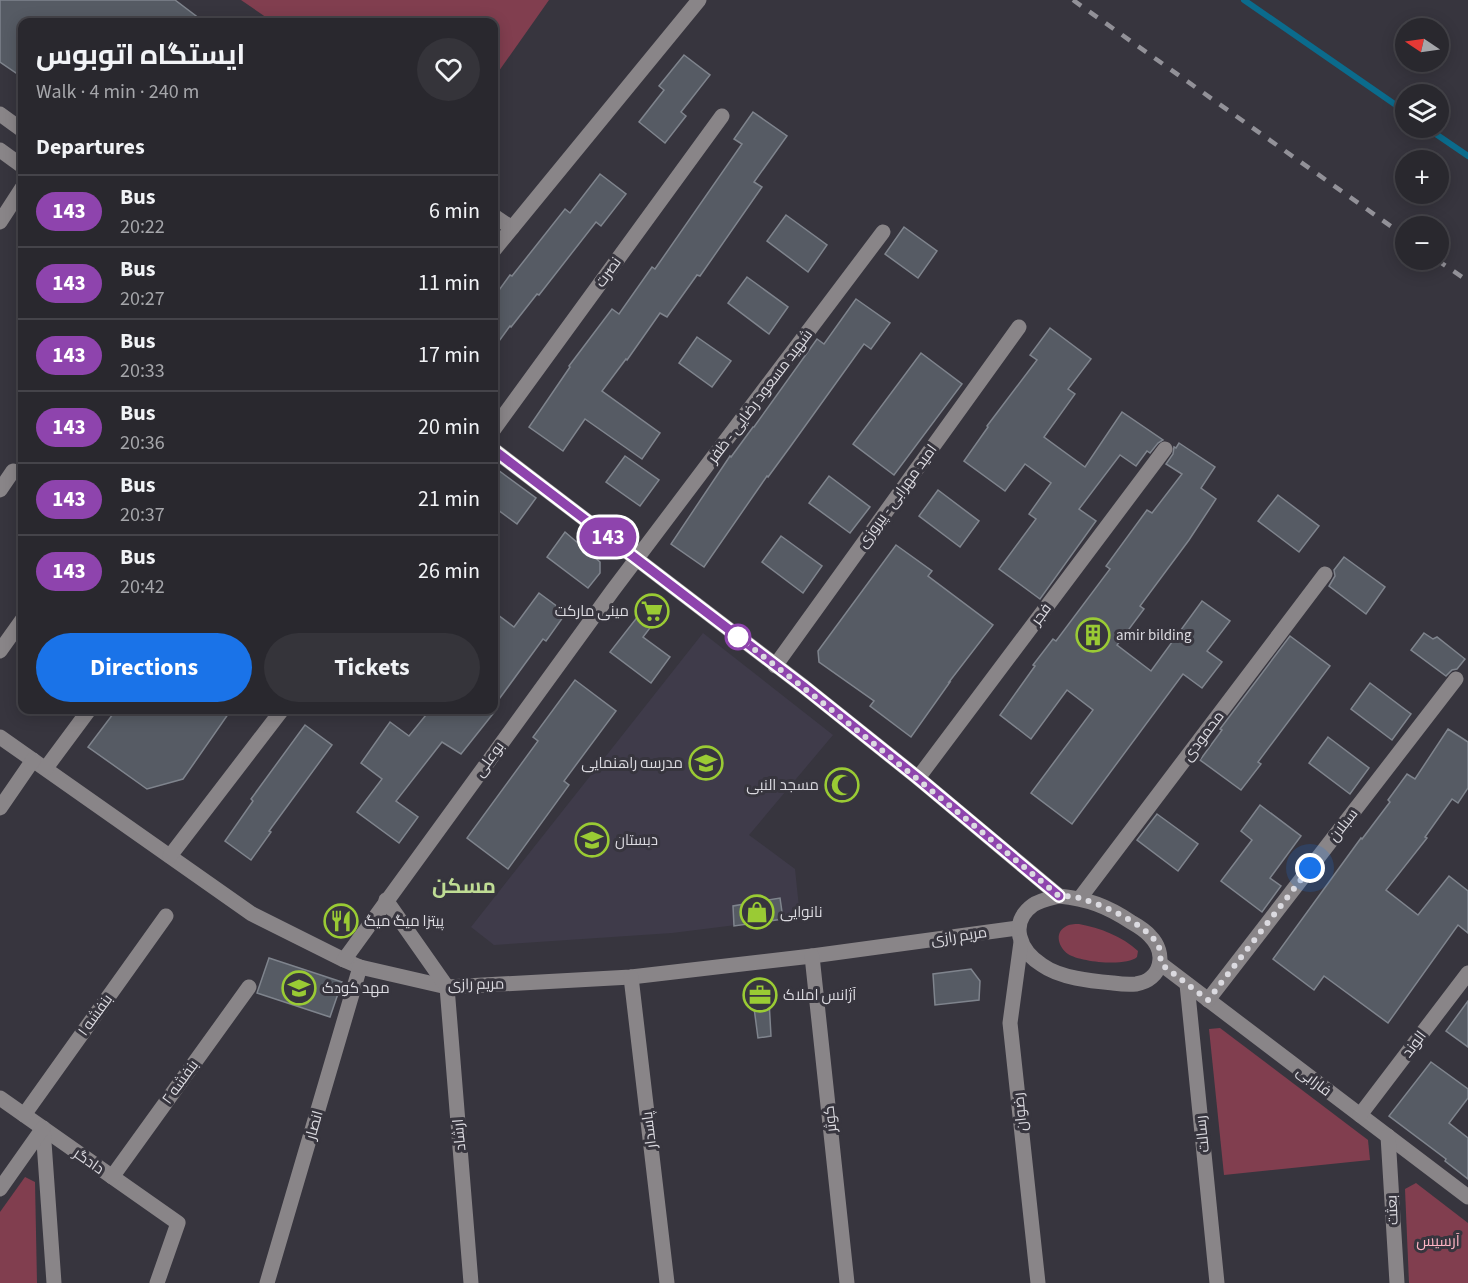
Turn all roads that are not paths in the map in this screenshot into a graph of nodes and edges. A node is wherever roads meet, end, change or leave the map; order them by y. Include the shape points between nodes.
1 (699, 0) edge
2 (0, 114) edge
3 (722, 116) dead end
4 (18, 127) edge
5 (0, 150) edge
6 (18, 163) edge
7 (18, 194) edge
8 (498, 219) edge
9 (0, 222) edge
10 (512, 228) junction
11 (883, 232) dead end
12 (498, 245) edge
13 (1019, 327) dead end
14 (498, 424) edge
15 (1165, 449) dead end
16 (498, 453) edge
17 (13, 471) dead end
18 (0, 490) edge
19 (637, 559) junction
20 (1325, 574) dead end
21 (18, 626) edge
22 (0, 651) edge
23 (775, 666) junction
24 (1456, 679) dead end
25 (85, 714) edge
26 (279, 714) edge
27 (0, 737) edge
28 (40, 764) junction
29 (918, 778) junction
30 (0, 808) edge
31 (170, 856) junction
32 (1059, 896) junction
33 (1080, 898) junction
34 (386, 900) junction
35 (166, 916) dead end
36 (1020, 935) junction
37 (812, 956) junction
38 (344, 960) junction
39 (1161, 964) junction
40 (360, 967) junction
41 (1468, 974) edge
42 (631, 977) junction
43 (1187, 984) junction
44 (249, 987) dead end
45 (447, 987) junction
46 (1208, 1000) junction
47 (0, 1098) edge
48 (24, 1115) junction
49 (1360, 1116) junction
50 (43, 1128) junction
51 (1388, 1136) junction
52 (112, 1177) junction
53 (0, 1189) edge
54 (1468, 1197) edge
55 (54, 1283) edge
56 (157, 1283) edge
57 (267, 1283) edge
58 (471, 1283) edge
59 (667, 1283) edge
60 (848, 1283) edge
61 (1038, 1283) edge
62 (1217, 1283) edge
63 (1396, 1283) edge

1 - 10 street
2 - 4 street
3 - 14 street, نصرت
5 - 6 street
7 - 9 street
8 - 10 street
10 - 12 street
11 - 19 street, شهید مسعود رضایی - ظفر
13 - 23 street, امید مهرابی - پیروزی
15 - 29 street, فجر
16 - 19 street
17 - 18 street
19 - 23 street
19 - 34 street, بوعلی
20 - 33 street, محمودی
21 - 22 street
23 - 29 street
24 - 46 street, سبلان
25 - 28 street
26 - 31 street
27 - 28 street, مریم رازی
28 - 30 street
28 - 31 street, مریم رازی
29 - 32 street
31 - 38 street, مریم رازی via 252,914
32 - 33 street
32 - 36 street via 1032,906
33 - 39 street via 1118,914 1148,933 1160,948
34 - 38 street, بوعلی
34 - 45 street
35 - 48 street, بنفشه ۱
36 - 37 street, مریم رازی
36 - 39 street via 1031,956 1042,966 1087,980 1137,984
36 - 61 street, رضوان via 1010,1023
37 - 42 street, مریم رازی
37 - 60 street, کوثر
38 - 40 street, مریم رازی
39 - 43 street, فارابی
40 - 45 street, مریم رازی
40 - 57 street, انصار
41 - 49 street, الوند
42 - 45 street, مریم رازی
42 - 59 street, پاسدار
43 - 46 street, فارابی
43 - 62 street, رسالت
44 - 52 street, بنفشه ۲
45 - 58 street, ارشاد
46 - 49 street, فارابی
47 - 48 street, دادگر
48 - 50 street, دادگر
49 - 51 street, فارابی
50 - 52 street, دادگر
50 - 53 street
50 - 55 street
51 - 54 street, فارابی
51 - 63 street, بعثت
52 - 56 street, دادگر via 178,1223

